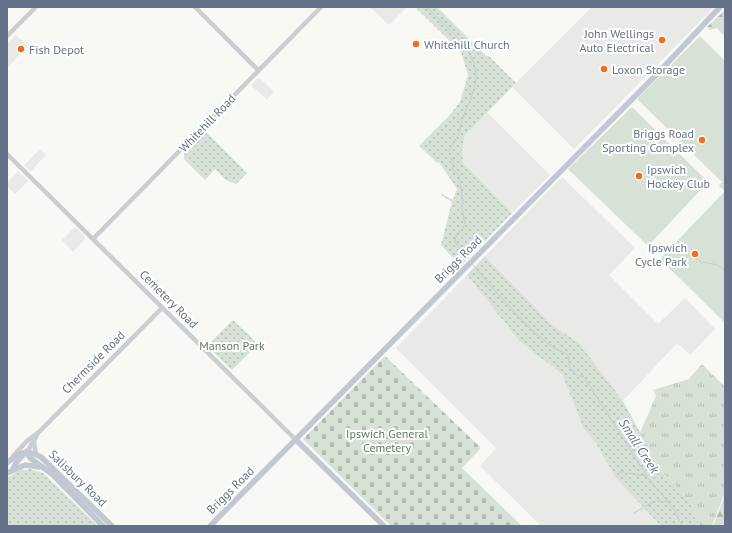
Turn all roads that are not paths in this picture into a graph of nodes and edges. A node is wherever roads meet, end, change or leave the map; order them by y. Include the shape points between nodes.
1 (36, 7) edge
2 (195, 7) edge
3 (321, 7) edge
4 (720, 7) edge
5 (7, 36) edge
6 (258, 70) junction
7 (7, 154) edge
8 (93, 238) junction
9 (162, 308) junction
10 (34, 438) junction
11 (296, 440) junction
12 (27, 452) junction
13 (37, 455) junction
14 (7, 463) edge
15 (46, 470) junction
16 (10, 471) edge
17 (58, 476) junction
18 (103, 526) edge
19 (112, 526) edge
20 (210, 526) edge
21 (384, 526) edge

1 - 5 street
2 - 6 street
3 - 6 street, Whitehill Road
4 - 11 main road, Briggs Road
6 - 8 street, Whitehill Road
7 - 8 street, Cemetery Road
8 - 9 street, Cemetery Road
9 - 10 street, Chermside Road
9 - 11 street, Cemetery Road
10 - 12 street, Chermside Road
10 - 13 street
10 - 14 street, Chermside Road
11 - 20 main road, Briggs Road
11 - 21 main road, Cemetery Road
12 - 13 main road, Salisbury Road
12 - 14 main road via 17,455
12 - 15 main road, Salisbury Road via 32,460
12 - 16 main road, Chermside Road
13 - 17 main road, Salisbury Road via 45,460
15 - 16 main road, Salisbury Road via 29,465
15 - 17 main road, Salisbury Road
17 - 18 main road, Salisbury Road
17 - 19 main road, Salisbury Road

